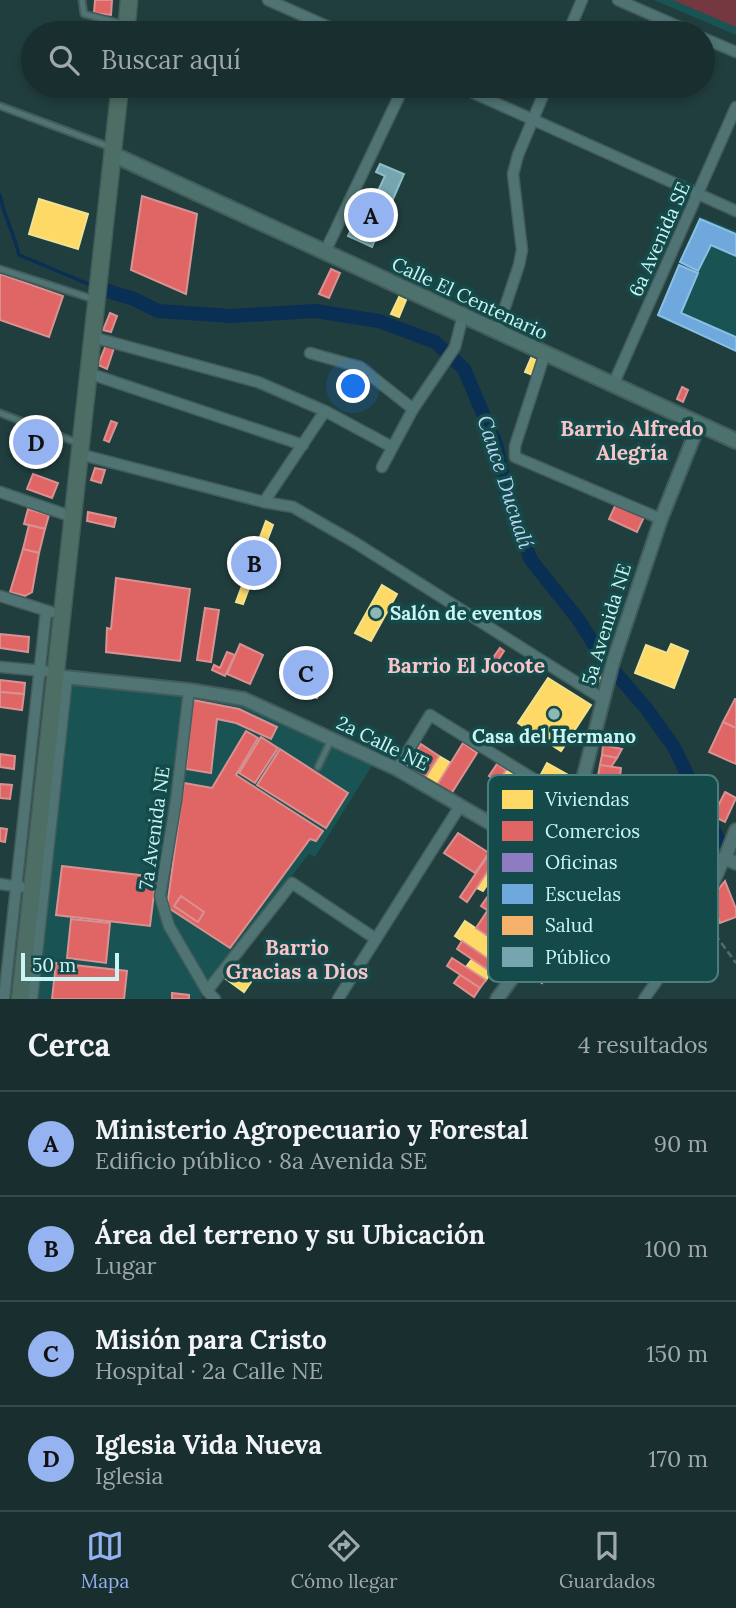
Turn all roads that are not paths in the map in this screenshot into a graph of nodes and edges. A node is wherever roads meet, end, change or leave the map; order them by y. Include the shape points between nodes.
1 (82, 0) edge
2 (129, 0) edge
3 (268, 0) edge
4 (582, 0) edge
5 (618, 0) edge
6 (102, 21) edge
7 (127, 21) edge
8 (315, 21) edge
9 (573, 21) edge
10 (666, 21) edge
11 (715, 43) edge
12 (736, 52) edge
13 (119, 98) edge
14 (398, 98) edge
15 (485, 98) edge
16 (542, 98) edge
17 (0, 106) edge
18 (736, 107) edge
19 (533, 119) junction
20 (113, 151) junction
21 (698, 194) junction
22 (736, 211) edge
23 (325, 252) junction
24 (0, 269) edge
25 (96, 300) junction
26 (463, 315) junction
27 (497, 331) junction
28 (92, 337) junction
29 (310, 353) dead end
30 (545, 353) junction
31 (88, 373) junction
32 (613, 384) junction
33 (413, 409) junction
34 (325, 411) junction
35 (0, 413) edge
36 (699, 424) junction
37 (736, 441) edge
38 (303, 445) junction
39 (392, 447) junction
40 (80, 449) junction
41 (382, 467) dead end
42 (0, 492) edge
43 (264, 502) junction
44 (73, 517) junction
45 (661, 519) junction
46 (0, 596) edge
47 (54, 613) junction
48 (0, 667) edge
49 (55, 674) junction
50 (189, 690) junction
51 (603, 699) junction
52 (332, 738) junction
53 (318, 767) dead end
54 (397, 769) junction
55 (527, 775) edge
56 (584, 775) edge
57 (460, 806) junction
58 (488, 823) edge
59 (736, 830) edge
60 (731, 860) edge
61 (0, 884) edge
62 (718, 884) edge
63 (24, 887) junction
64 (376, 939) junction
65 (509, 982) edge
66 (655, 982) edge
67 (207, 991) junction
68 (4, 999) edge
69 (20, 999) edge
70 (32, 999) edge
71 (215, 999) edge
72 (338, 999) edge
73 (497, 999) edge
74 (644, 999) edge

1 - 6 lane via 84,15
2 - 7 main road
3 - 8 street
4 - 9 street
5 - 10 street
11 - 12 street
13 - 20 main road
14 - 23 street
15 - 19 street
16 - 19 street
17 - 20 lane
18 - 21 street, 6a Avenida SE
19 - 21 street
19 - 27 street via 513,174 522,250
20 - 23 main road, Calle El Centenario
20 - 25 main road
21 - 22 street
21 - 32 street, 6a Avenida SE
23 - 26 main road, Calle El Centenario
24 - 25 lane
25 - 28 main road
26 - 27 main road, Calle El Centenario
26 - 33 street via 455,347
27 - 30 main road, Calle El Centenario
28 - 31 main road
28 - 34 street via 258,382
29 - 33 street via 359,367
30 - 32 main road, Calle El Centenario
30 - 45 street via 514,446 515,457
31 - 38 street
31 - 40 main road
32 - 36 main road, Calle El Centenario
33 - 39 street
34 - 38 street
34 - 39 street
35 - 40 lane
36 - 37 main road, Calle El Centenario
36 - 45 street, 5a Avenida NE
38 - 43 street
39 - 41 street
40 - 43 street
40 - 44 main road
42 - 44 street
43 - 51 street via 293,507 354,542
44 - 47 main road
45 - 51 street, 5a Avenida NE
46 - 47 street
47 - 49 main road
48 - 49 street
49 - 50 street, 2a Calle NE
49 - 63 main road
49 - 70 street
50 - 52 street, 2a Calle NE via 244,699
50 - 67 street, 7a Avenida NE via 160,896 169,926
51 - 56 street, 5a Avenida NE
52 - 53 lane
52 - 54 street, 2a Calle NE
54 - 55 street via 430,715
54 - 57 street, 2a Calle NE
57 - 58 street, 2a Calle NE
57 - 64 street
59 - 60 street
60 - 62 street
61 - 63 street
63 - 68 street
63 - 69 main road
64 - 67 street via 292,883
64 - 72 street
65 - 73 street
66 - 74 street
67 - 71 street, 7a Avenida NE

